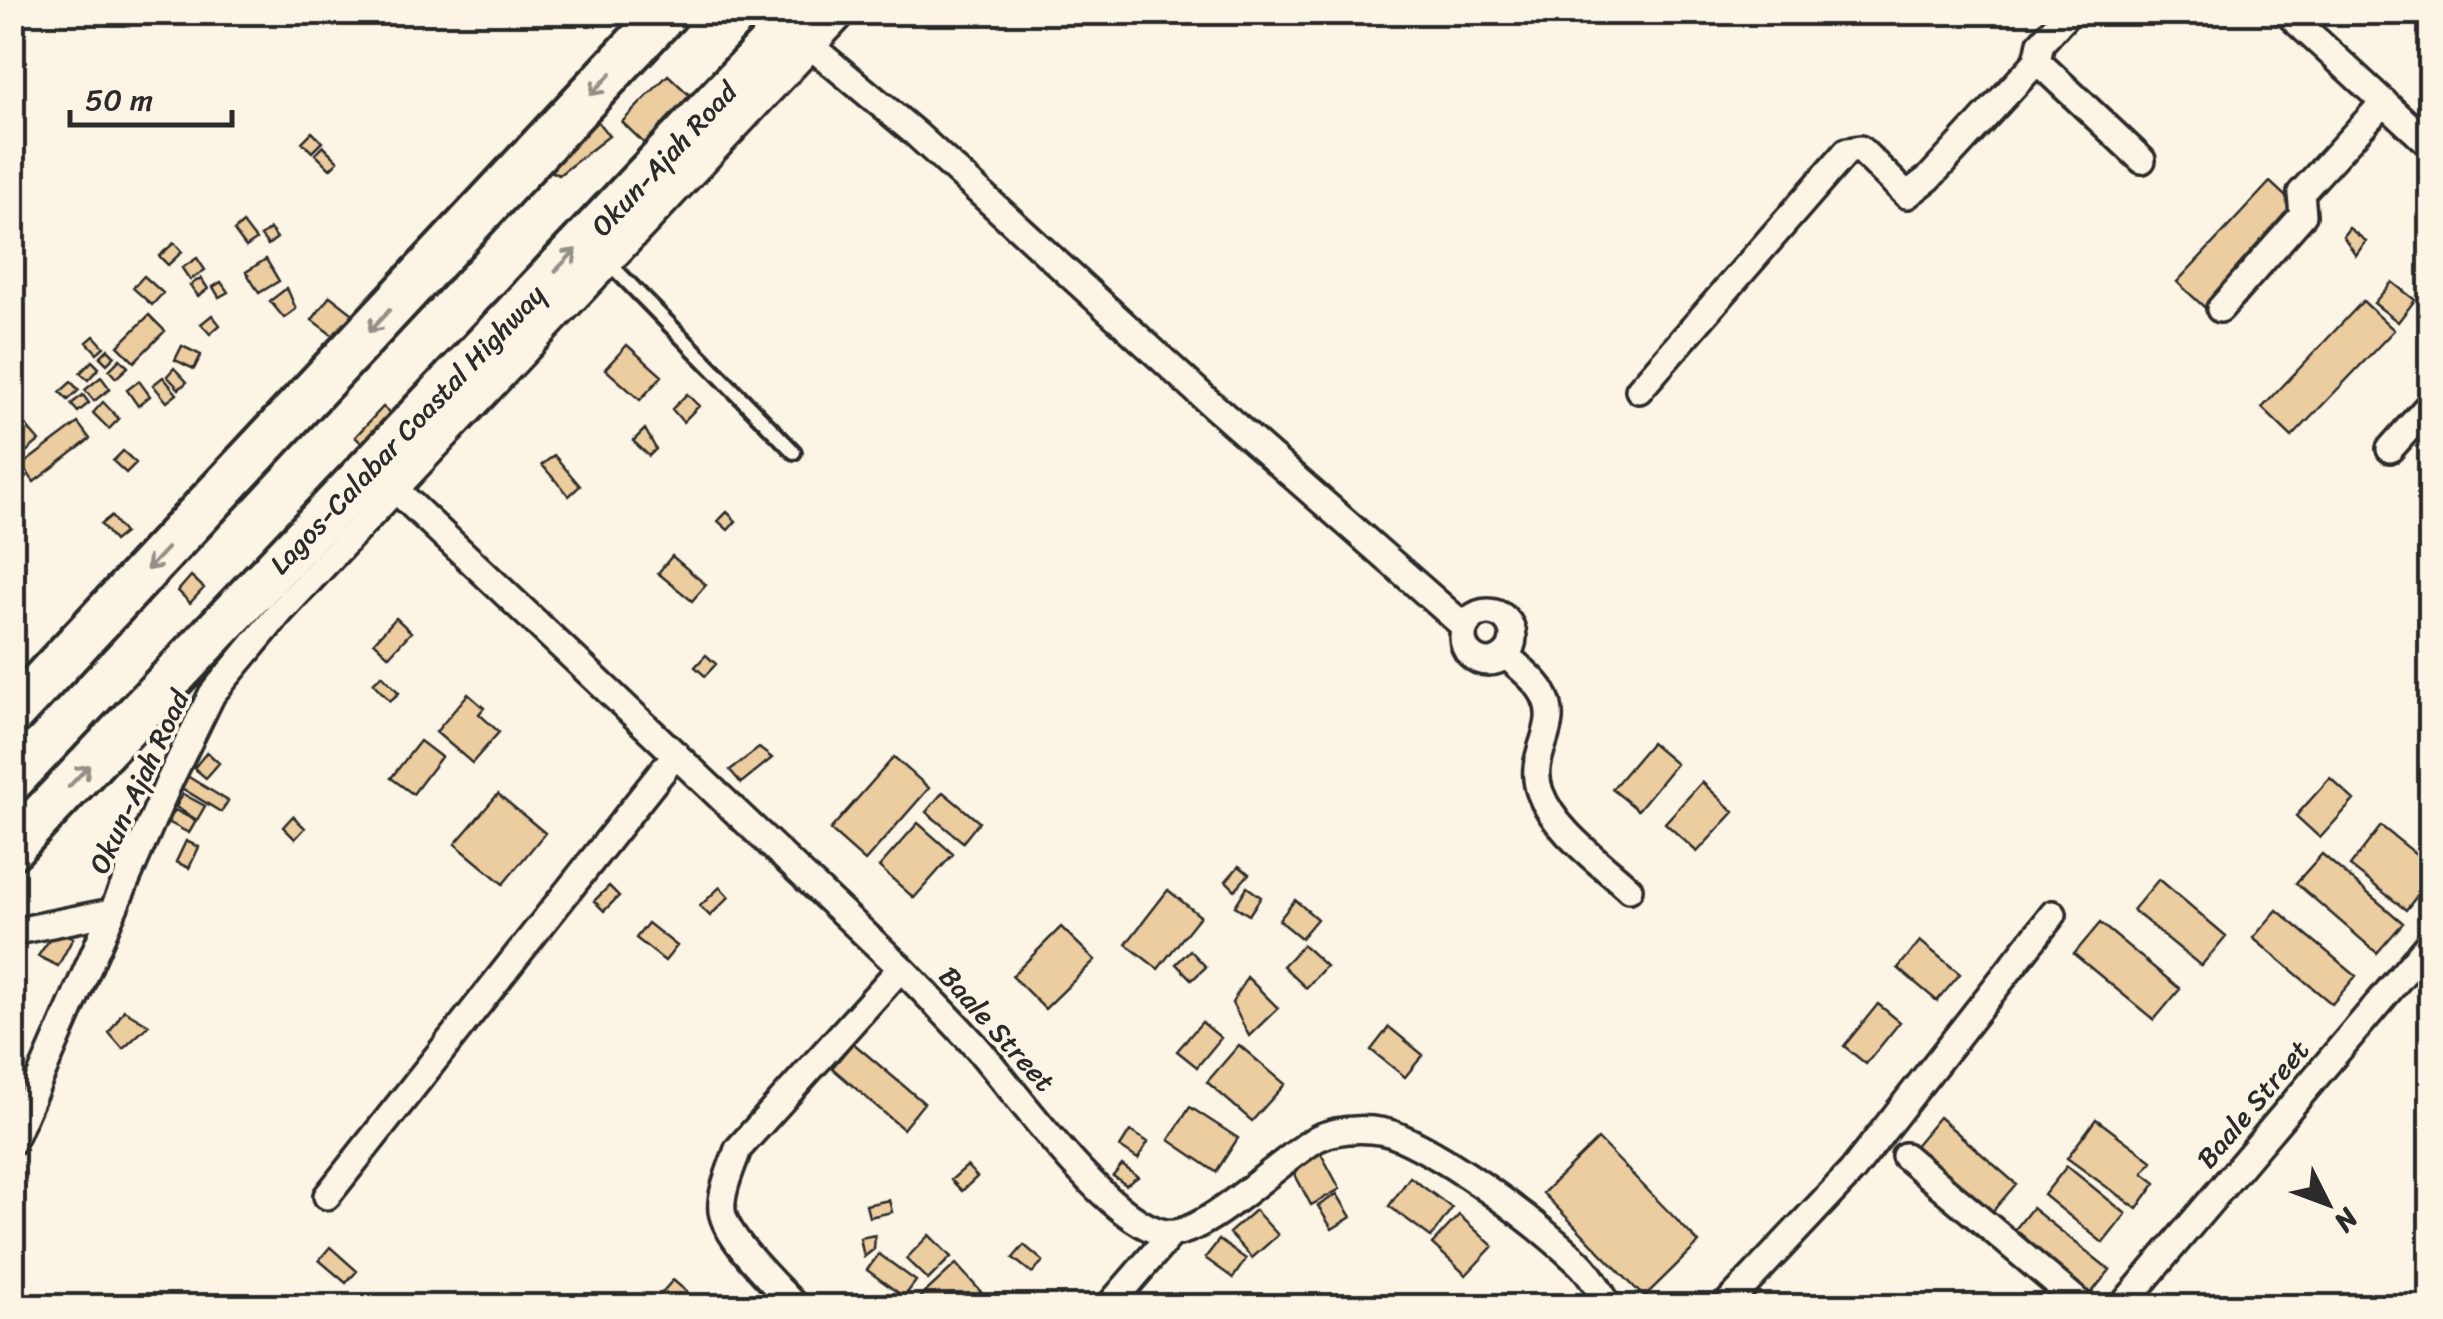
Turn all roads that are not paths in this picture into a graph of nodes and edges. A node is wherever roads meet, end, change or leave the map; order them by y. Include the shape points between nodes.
1 (667, 12) edge
2 (844, 12) edge
3 (2069, 12) edge
4 (2286, 12) edge
5 (807, 30) edge
6 (2037, 61) junction
7 (2384, 102) junction
8 (2430, 144) edge
9 (2142, 160) dead end
10 (608, 262) junction
11 (2220, 308) dead end
12 (1639, 390) dead end
13 (2430, 404) edge
14 (2390, 450) dead end
15 (794, 452) dead end
16 (395, 489) junction
17 (12, 714) edge
18 (676, 754) junction
19 (12, 848) edge
20 (1629, 889) dead end
21 (112, 912) junction
22 (2053, 914) dead end
23 (12, 932) edge
24 (2430, 942) edge
25 (901, 968) junction
26 (12, 1142) edge
27 (1905, 1156) dead end
28 (327, 1196) dead end
29 (1171, 1234) junction
30 (795, 1306) edge
31 (1109, 1306) edge
32 (1609, 1306) edge
33 (1725, 1306) edge
34 (2084, 1306) edge
35 (2122, 1306) edge

1 -> 17 highway
2 - 5 street, Okun-Ajah Road
3 - 6 street via 2041,43
4 - 7 street
5 - 10 street, Okun-Ajah Road
19 -> 5 highway, Lagos-Calabar Coastal Highway
5 - 20 street via 1210,403 1464,627 1463,644 1474,659 1491,663 1506,656 1544,692 1548,732 1534,764 1540,794 1563,828
6 - 9 street
6 - 12 street via 1907,195 1860,150 1847,150
7 - 8 street
7 - 11 street via 2301,193 2303,215
10 - 15 lane
10 - 16 street, Okun-Ajah Road
13 - 14 street
16 - 18 street, Baale Street
16 - 21 street, Okun-Ajah Road via 212,694
18 - 25 street, Baale Street
18 - 28 street
21 - 23 street
21 - 26 street, Okun-Ajah Road
22 - 33 street via 1852,1170
24 - 35 street, Baale Street
25 - 29 street, Baale Street via 1128,1216
25 - 30 street via 738,1149 728,1178 722,1212 734,1236
27 - 34 street
29 - 31 street
29 - 32 street via 1200,1224 1321,1137 1356,1129 1396,1135 1519,1214 1582,1266

